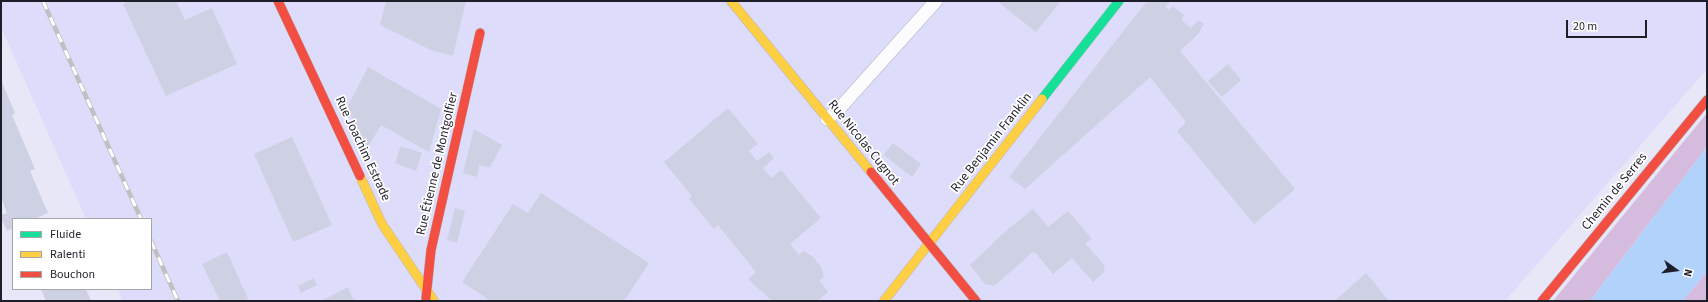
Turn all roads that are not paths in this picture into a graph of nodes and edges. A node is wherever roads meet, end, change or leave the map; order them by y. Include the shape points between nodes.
1 (278, 1) edge
2 (731, 1) edge
3 (936, 1) edge
4 (1119, 1) edge
5 (480, 33) dead end
6 (1707, 100) edge
7 (827, 119) junction
8 (929, 245) junction
9 (426, 291) junction
10 (426, 301) edge
11 (434, 301) edge
12 (884, 301) edge
13 (976, 301) edge
14 (1542, 301) edge

1 - 9 street, Rue Joachim Estrade via 382,224
2 - 7 street, Rue Nicolas Cugnot
3 - 7 lane via 839,109
4 - 8 street, Rue Benjamin Franklin
5 - 9 street, Rue Étienne de Montgolfier via 431,250
6 - 14 street, Chemin de Serres
7 - 8 street, Rue Nicolas Cugnot
8 - 12 street, Rue Benjamin Franklin
8 - 13 street, Rue Nicolas Cugnot
9 - 10 street, Rue Étienne de Montgolfier
9 - 11 street, Rue Joachim Estrade

